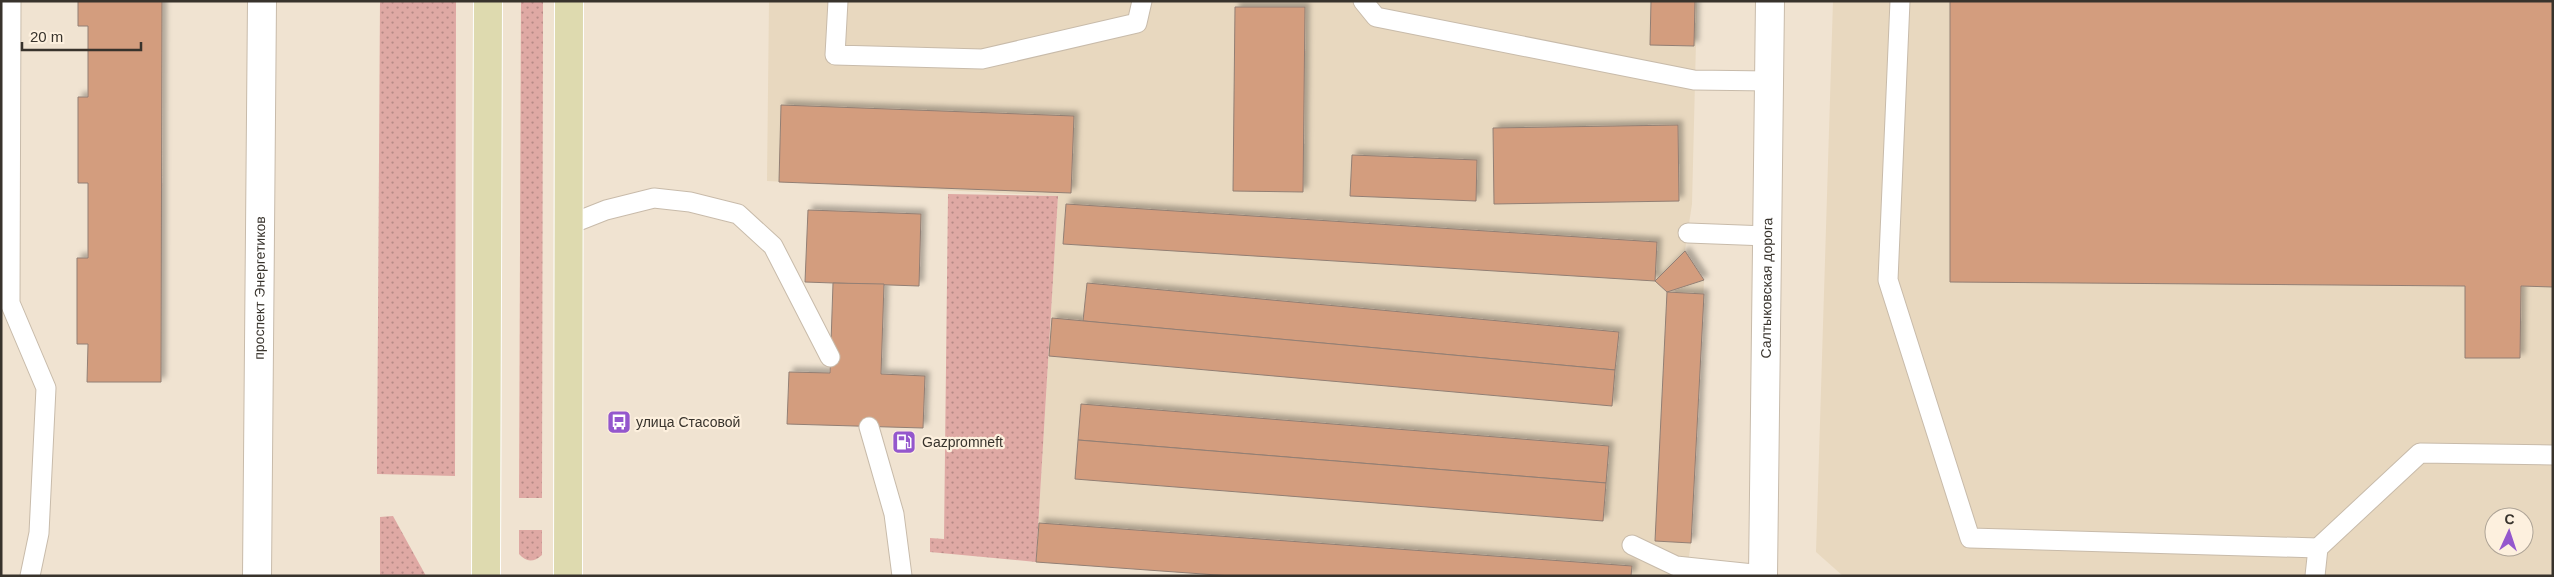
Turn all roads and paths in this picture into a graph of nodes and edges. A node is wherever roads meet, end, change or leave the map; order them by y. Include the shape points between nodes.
1 (11, 1) edge
2 (262, 1) edge
3 (488, 1) edge
4 (569, 1) edge
5 (838, 1) edge
6 (1142, 1) edge
7 (1363, 1) edge
8 (1770, 1) edge
9 (1900, 1) edge
10 (1769, 81) junction
11 (568, 225) junction
12 (1688, 233) dead end
13 (1767, 236) junction
14 (6, 302) edge
15 (830, 357) dead end
16 (869, 427) dead end
17 (2553, 455) edge
18 (1632, 545) dead end
19 (2318, 548) junction
20 (30, 576) edge
21 (257, 576) edge
22 (486, 576) edge
23 (568, 576) edge
24 (902, 576) edge
25 (1762, 576) edge
26 (2315, 576) edge

1 - 14 lane
2 - 21 street, проспект Энергетиков
3 - 22 main road
4 - 11 main road
5 - 6 lane via 835,55 982,59 1136,23
7 - 10 lane via 1376,17 1694,80
8 - 10 street, Салтыковская дорога
9 - 19 lane via 1888,280 1970,538
10 - 13 street, Салтыковская дорога
11 - 15 lane via 606,210 654,198 690,202 738,214 773,246
11 - 23 main road
12 - 13 lane
13 - 25 street, Салтыковская дорога
14 - 20 lane via 46,388 39,533
16 - 24 lane via 894,514
17 - 19 lane via 2420,453
18 - 25 lane via 1676,566
19 - 26 lane

